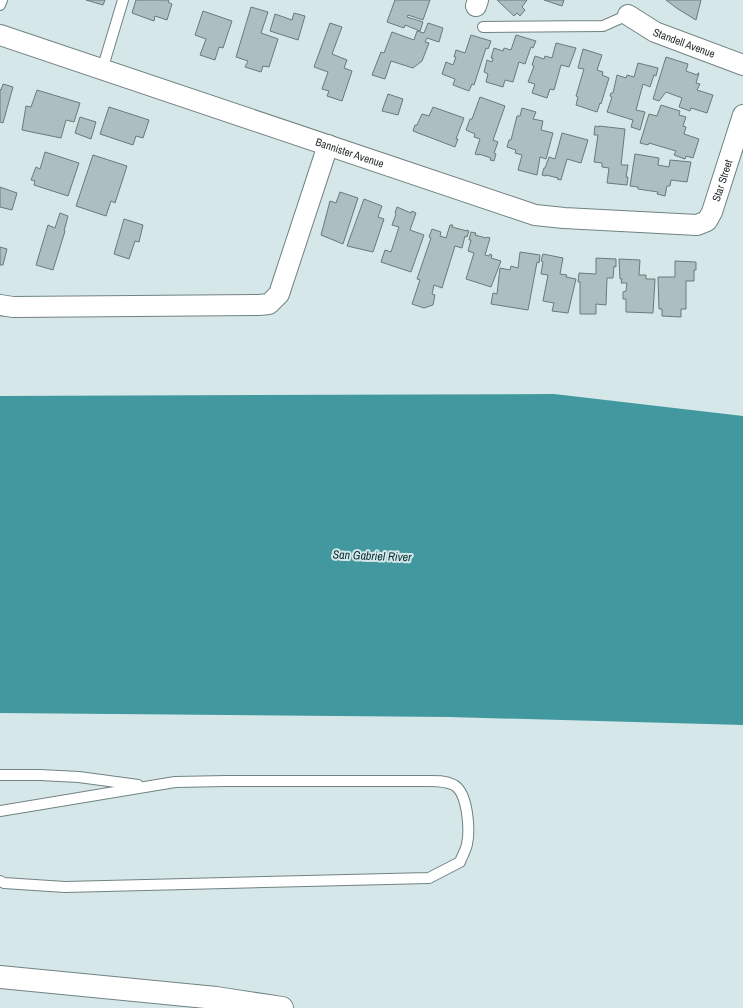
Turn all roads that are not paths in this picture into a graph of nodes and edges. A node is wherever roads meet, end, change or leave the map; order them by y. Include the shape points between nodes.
1 (2, 0) edge
2 (122, 0) edge
3 (0, 5) edge
4 (628, 15) joint
5 (483, 27) dead end
6 (0, 35) edge
7 (743, 65) edge
8 (102, 70) junction
9 (742, 120) edge
10 (328, 145) junction
11 (707, 222) joint
12 (0, 306) edge
13 (0, 775) edge
14 (148, 787) junction
15 (0, 811) edge
16 (0, 881) edge
17 (0, 977) edge
18 (282, 1008) edge

1 - 3 lane
2 - 8 lane
4 - 5 lane via 603,26
4 - 7 street, Standell Avenue via 655,32
6 - 8 street, Bannister Avenue
8 - 10 street, Bannister Avenue
9 - 11 street, Star Street
10 - 11 street, Bannister Avenue via 535,215 698,225
10 - 12 street via 279,294 268,304
13 - 14 lane via 79,777
14 - 15 lane
14 - 16 lane via 175,782 226,781 445,782 455,786 463,797 468,819 467,844 460,862 429,878 65,887
17 - 18 highway via 216,998

